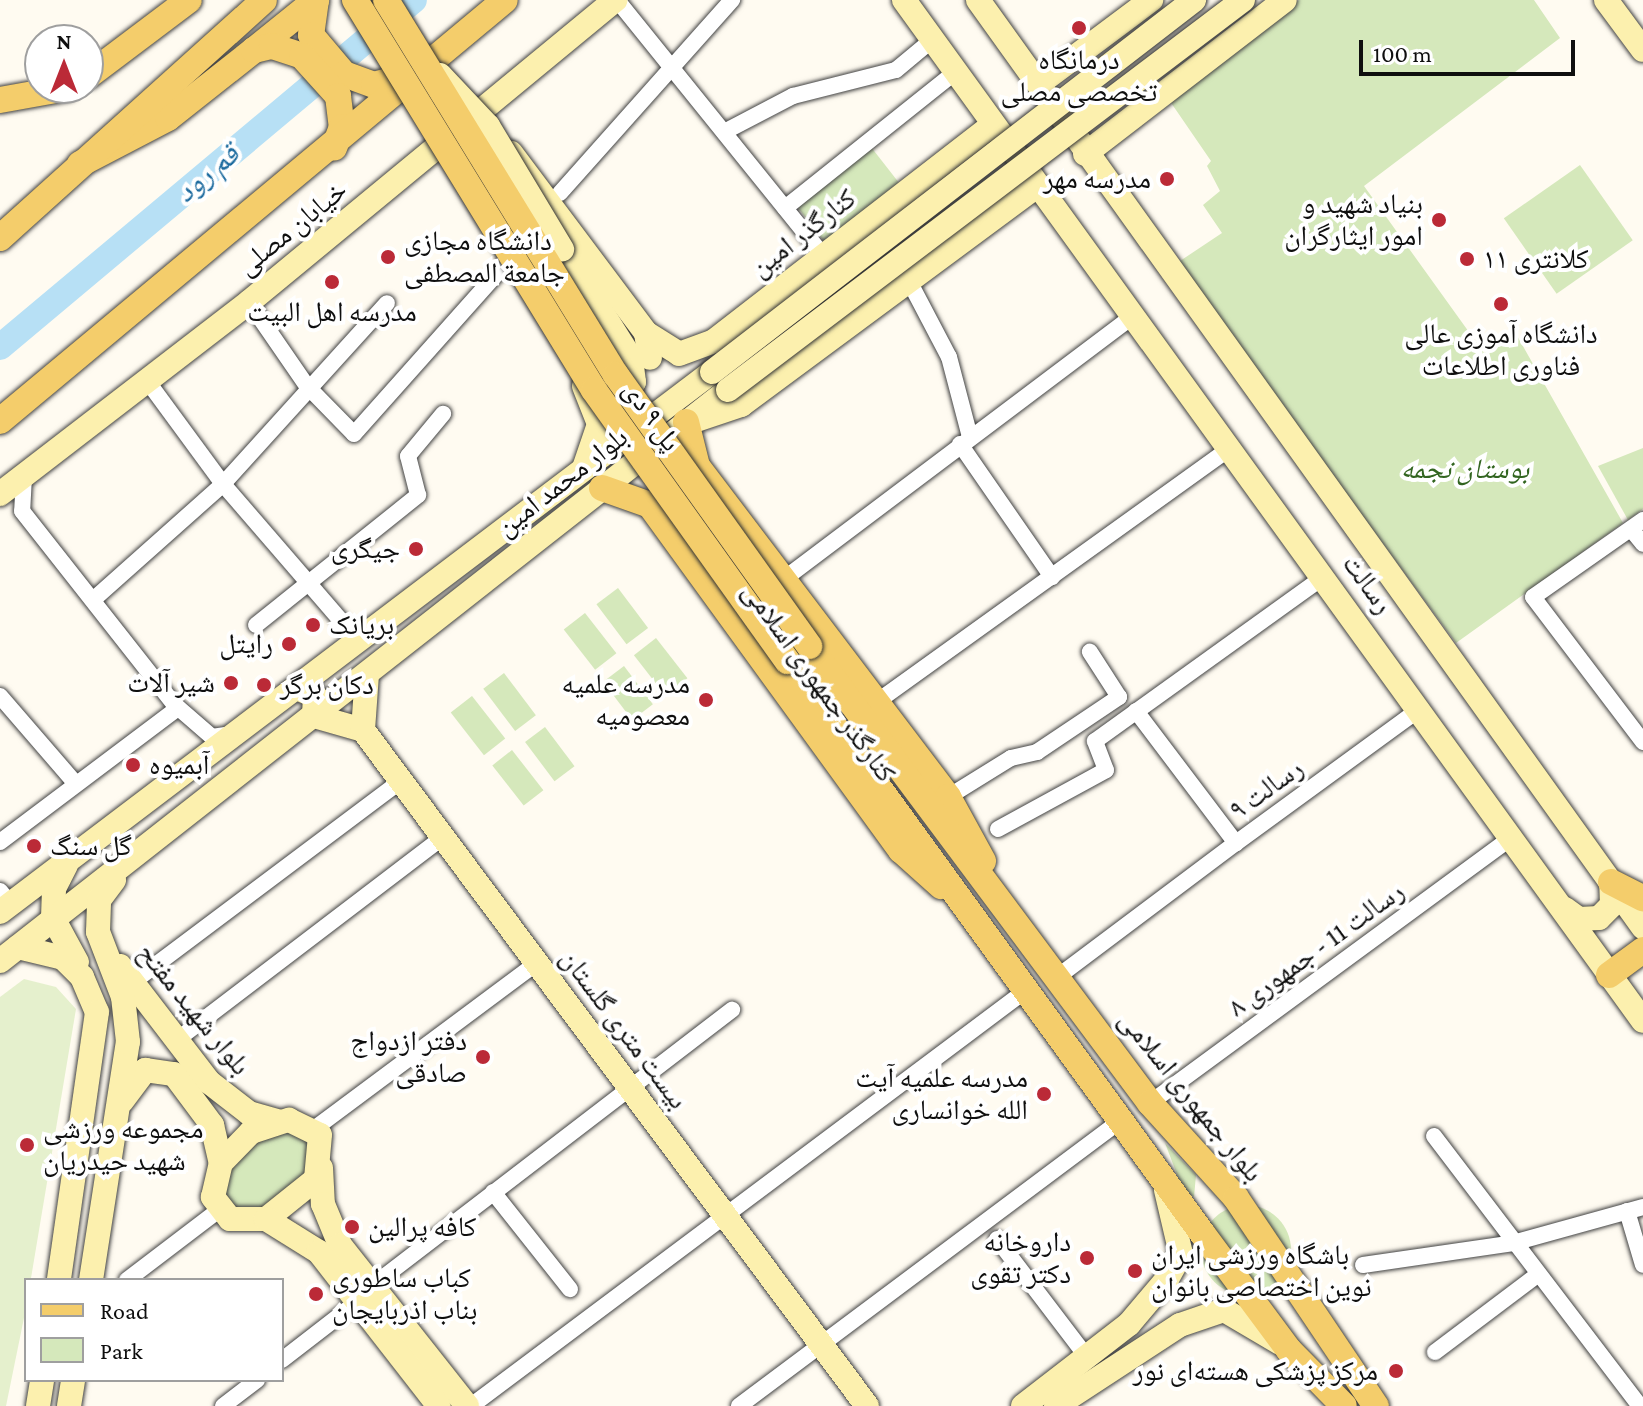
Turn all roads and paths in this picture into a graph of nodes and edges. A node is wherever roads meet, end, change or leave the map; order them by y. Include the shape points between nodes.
1 (189, 0) edge
2 (264, 0) edge
3 (316, 0) edge
4 (339, 0) edge
5 (355, 0) edge
6 (386, 0) edge
7 (395, 0) edge
8 (505, 0) edge
9 (616, 0) edge
10 (732, 0) edge
11 (904, 0) edge
12 (978, 0) edge
13 (1151, 0) edge
14 (1194, 0) edge
15 (1243, 0) edge
16 (1285, 0) edge
17 (1606, 0) edge
18 (374, 29) junction
19 (932, 40) junction
20 (254, 50) junction
21 (309, 50) junction
22 (421, 50) junction
23 (1643, 50) edge
24 (104, 64) edge
25 (673, 68) junction
26 (954, 73) junction
27 (337, 80) junction
28 (1040, 83) junction
29 (24, 96) edge
30 (0, 100) edge
31 (991, 126) junction
32 (724, 132) junction
33 (334, 148) junction
34 (1085, 154) junction
35 (441, 160) junction
36 (80, 164) junction
37 (1036, 187) junction
38 (560, 193) dead end
39 (785, 208) junction
40 (0, 238) edge
41 (823, 255) junction
42 (507, 262) junction
43 (908, 279) junction
44 (249, 302) junction
45 (387, 303) dead end
46 (1133, 316) junction
47 (646, 333) junction
48 (621, 334) junction
49 (650, 358) junction
50 (720, 381) junction
51 (148, 382) junction
52 (307, 386) junction
53 (587, 391) junction
54 (443, 414) dead end
55 (0, 421) edge
56 (686, 422) junction
57 (965, 441) junction
58 (1231, 447) junction
59 (697, 466) junction
60 (24, 476) junction
61 (592, 480) junction
62 (223, 484) junction
63 (0, 494) edge
64 (650, 505) junction
65 (1637, 524) edge
66 (1643, 544) edge
67 (310, 576) junction
68 (1325, 576) junction
69 (1052, 577) junction
70 (784, 579) junction
71 (94, 599) junction
72 (256, 625) dead end
73 (349, 646) junction
74 (1090, 652) dead end
75 (367, 674) junction
76 (297, 688) junction
77 (0, 696) edge
78 (878, 701) junction
79 (178, 708) junction
80 (1421, 708) junction
81 (1136, 711) junction
82 (314, 716) junction
83 (363, 730) junction
84 (236, 732) junction
85 (1643, 742) edge
86 (401, 781) junction
87 (76, 784) junction
88 (948, 797) junction
89 (998, 829) dead end
90 (1514, 836) junction
91 (443, 837) junction
92 (938, 840) junction
93 (0, 842) edge
94 (1236, 843) junction
95 (140, 852) junction
96 (69, 860) junction
97 (1611, 882) junction
98 (1643, 898) edge
99 (4, 902) edge
100 (1005, 908) junction
101 (1565, 909) junction
102 (53, 918) junction
103 (984, 924) junction
104 (1643, 927) edge
105 (102, 941) junction
106 (1643, 950) edge
107 (9, 954) edge
108 (537, 963) junction
109 (80, 970) junction
110 (1643, 972) edge
111 (1056, 978) junction
112 (133, 982) junction
113 (1614, 982) junction
114 (1029, 988) junction
115 (732, 1010) dead end
116 (1643, 1021) edge
117 (178, 1039) junction
118 (630, 1087) junction
119 (1150, 1103) junction
120 (119, 1107) junction
121 (1122, 1119) junction
122 (280, 1122) junction
123 (314, 1129) junction
124 (1434, 1136) dead end
125 (221, 1163) junction
126 (321, 1168) junction
127 (1159, 1173) junction
128 (493, 1192) junction
129 (1635, 1209) edge
130 (219, 1210) junction
131 (725, 1214) junction
132 (266, 1219) junction
133 (997, 1239) dead end
134 (1513, 1243) junction
135 (1363, 1265) dead end
136 (1643, 1265) edge
137 (1536, 1276) junction
138 (59, 1278) edge
139 (91, 1278) edge
140 (130, 1278) edge
141 (570, 1289) dead end
142 (364, 1294) junction
143 (821, 1343) junction
144 (1289, 1350) junction
145 (1435, 1352) dead end
146 (1087, 1357) junction
147 (284, 1358) edge
148 (42, 1382) edge
149 (73, 1382) edge
150 (254, 1382) edge
151 (38, 1406) edge
152 (69, 1406) edge
153 (223, 1406) edge
154 (439, 1406) edge
155 (469, 1406) edge
156 (739, 1406) edge
157 (867, 1406) edge
158 (1023, 1406) edge
159 (1056, 1406) edge
160 (1344, 1406) edge
161 (1376, 1406) edge
162 (1640, 1406) edge

1 - 24 main road
2 - 36 main road
3 - 20 main road
3 - 21 main road
4 - 18 main road, bridge
5 - 18 main road, پل ۹ دی, bridge
6 - 22 main road, پل ۹ دی, bridge
7 - 22 main road, bridge
8 - 22 main road
9 - 25 street
9 - 35 main road, خیابان مصلی
10 - 25 street
11 - 19 main road
12 - 28 main road
13 - 28 main road
14 - 50 main road, بلوار محمد امین, bridge
15 - 50 main road, بلوار محمد امین, bridge
16 - 34 main road
17 - 23 main road
18 - 92 main road, پل ۹ دی, bridge via 594,390
19 - 26 main road
19 - 32 street via 896,70 793,96
20 - 21 main road
20 - 36 main road via 168,118
21 - 27 main road
22 - 27 main road via 387,84
22 - 33 main road
22 - 48 main road, bridge via 488,126
22 - 92 main road, پل ۹ دی, bridge via 616,375
25 - 32 street
25 - 38 street
26 - 31 main road
26 - 39 street
27 - 33 main road via 342,111
28 - 34 main road, رسالت
29 - 30 main road
31 - 37 main road, رسالت
31 - 41 main road, کنارگذر امین
32 - 39 street
33 - 55 main road
34 - 97 main road, رسالت
35 - 42 main road
35 - 44 main road, خیابان مصلی
35 - 47 main road via 447,161 458,140 480,132 501,141 554,200
36 - 40 main road
37 - 43 main road
37 - 46 main road, رسالت
39 - 41 street
41 - 47 main road, کنارگذر امین via 697,351 671,352
42 - 52 street via 354,434
42 - 53 main road
43 - 56 main road via 741,405
43 - 57 street via 949,357
44 - 51 main road, خیابان مصلی
44 - 52 street
45 - 52 street
46 - 57 street
46 - 58 main road, رسالت
47 - 48 main road
47 - 49 main road
48 - 49 main road
48 - 53 main road via 634,382 616,399
49 - 50 main road
50 - 56 main road, بلوار محمد امین
50 - 61 main road, بلوار محمد امین
51 - 60 main road, خیابان مصلی
51 - 62 street
52 - 62 street
53 - 61 main road via 599,424
54 - 67 street via 408,456 418,495
56 - 59 main road, کنارگذر جمهوری اسلامی
56 - 61 main road, بلوار محمد امین
57 - 69 street
57 - 70 street
58 - 68 main road, رسالت
58 - 69 street
59 - 64 main road via 665,468 650,488
59 - 70 main road, کنارگذر جمهوری اسلامی
60 - 63 main road, خیابان مصلی
60 - 71 street via 22,511
61 - 64 main road
61 - 73 main road, بلوار محمد امین
61 - 75 main road, بلوار محمد امین
62 - 67 street
62 - 71 street
64 - 103 main road, کنارگذر جمهوری اسلامی via 901,850
65 - 66 street
65 - 85 street via 1533,597
67 - 72 street
67 - 73 street
68 - 80 main road, رسالت
68 - 81 street
69 - 78 street
70 - 78 main road, کنارگذر جمهوری اسلامی
71 - 79 street
73 - 75 main road via 349,677
73 - 76 main road, بلوار محمد امین
74 - 88 street via 1119,697 1037,752 1011,758
75 - 82 main road, بلوار محمد امین
75 - 83 main road
76 - 82 main road via 315,696
76 - 84 main road, بلوار محمد امین
77 - 87 street
78 - 88 main road, کنارگذر جمهوری اسلامی
79 - 84 street via 212,737
79 - 87 street
80 - 90 main road, رسالت
80 - 94 street, رسالت ۹
81 - 89 street via 1095,741 1106,770
81 - 94 street, رسالت ۹
82 - 83 main road
82 - 95 main road, بلوار محمد امین
83 - 86 main road, بیست متری گلستان
84 - 96 main road, بلوار محمد امین
86 - 91 main road, بیست متری گلستان
86 - 112 street
87 - 93 street
88 - 100 main road, کنارگذر جمهوری اسلامی
90 - 101 main road, رسالت
90 - 119 street, رسالت 11 - جمهوری ۸
91 - 108 main road, بیست متری گلستان
91 - 117 street
92 - 100 main road, بلوار جمهوری اسلامی
92 - 103 main road
94 - 111 street
95 - 102 main road, بلوار محمد امین
95 - 105 main road via 99,900
96 - 99 main road, بلوار محمد امین
96 - 102 main road via 54,889
97 - 98 main road
97 - 101 main road via 1612,905 1599,918 1579,919
97 - 104 main road, رسالت
100 - 111 main road, بلوار جمهوری اسلامی
101 - 113 main road, رسالت
102 - 107 main road, بلوار محمد امین
102 - 109 main road
103 - 114 main road
105 - 109 main road via 78,932
105 - 112 main road, بلوار شهید مفتح
105 - 120 main road via 127,1018
106 - 113 main road
107 - 109 main road via 63,958
108 - 118 main road, بیست متری گلستان
108 - 123 street
109 - 138 main road via 99,1035
110 - 113 main road
111 - 119 main road, بلوار جمهوری اسلامی
112 - 117 main road, بلوار شهید مفتح
113 - 116 main road, رسالت
114 - 121 main road
114 - 131 street
115 - 118 street
117 - 122 main road, بلوار شهید مفتح via 231,1103
118 - 128 street
118 - 131 main road, بیست متری گلستان
119 - 161 main road, بلوار جمهوری اسلامی via 1236,1198
120 - 125 main road, بلوار شهید مفتح via 145,1070 174,1074 212,1125
120 - 139 main road
121 - 127 main road
121 - 143 street
122 - 123 main road
122 - 125 main road via 251,1132
123 - 126 main road via 323,1146
124 - 134 street
125 - 130 main road via 212,1189
126 - 132 main road via 294,1203
126 - 142 main road via 329,1226
127 - 144 main road
127 - 146 main road via 1176,1215 1181,1254 1152,1300
128 - 141 street
128 - 142 street
129 - 134 street
129 - 136 street
130 - 132 main road via 239,1222
130 - 140 street
131 - 143 main road, بیست متری گلستان
131 - 155 street
132 - 142 main road via 312,1245
133 - 146 street
134 - 135 street
134 - 137 street
137 - 145 street
137 - 162 street
142 - 147 street
142 - 154 main road
142 - 155 main road
143 - 156 street
143 - 157 main road, بیست متری گلستان
144 - 159 main road via 1224,1310 1180,1325
144 - 160 main road
146 - 158 main road
148 - 151 main road
149 - 152 main road
150 - 153 street

